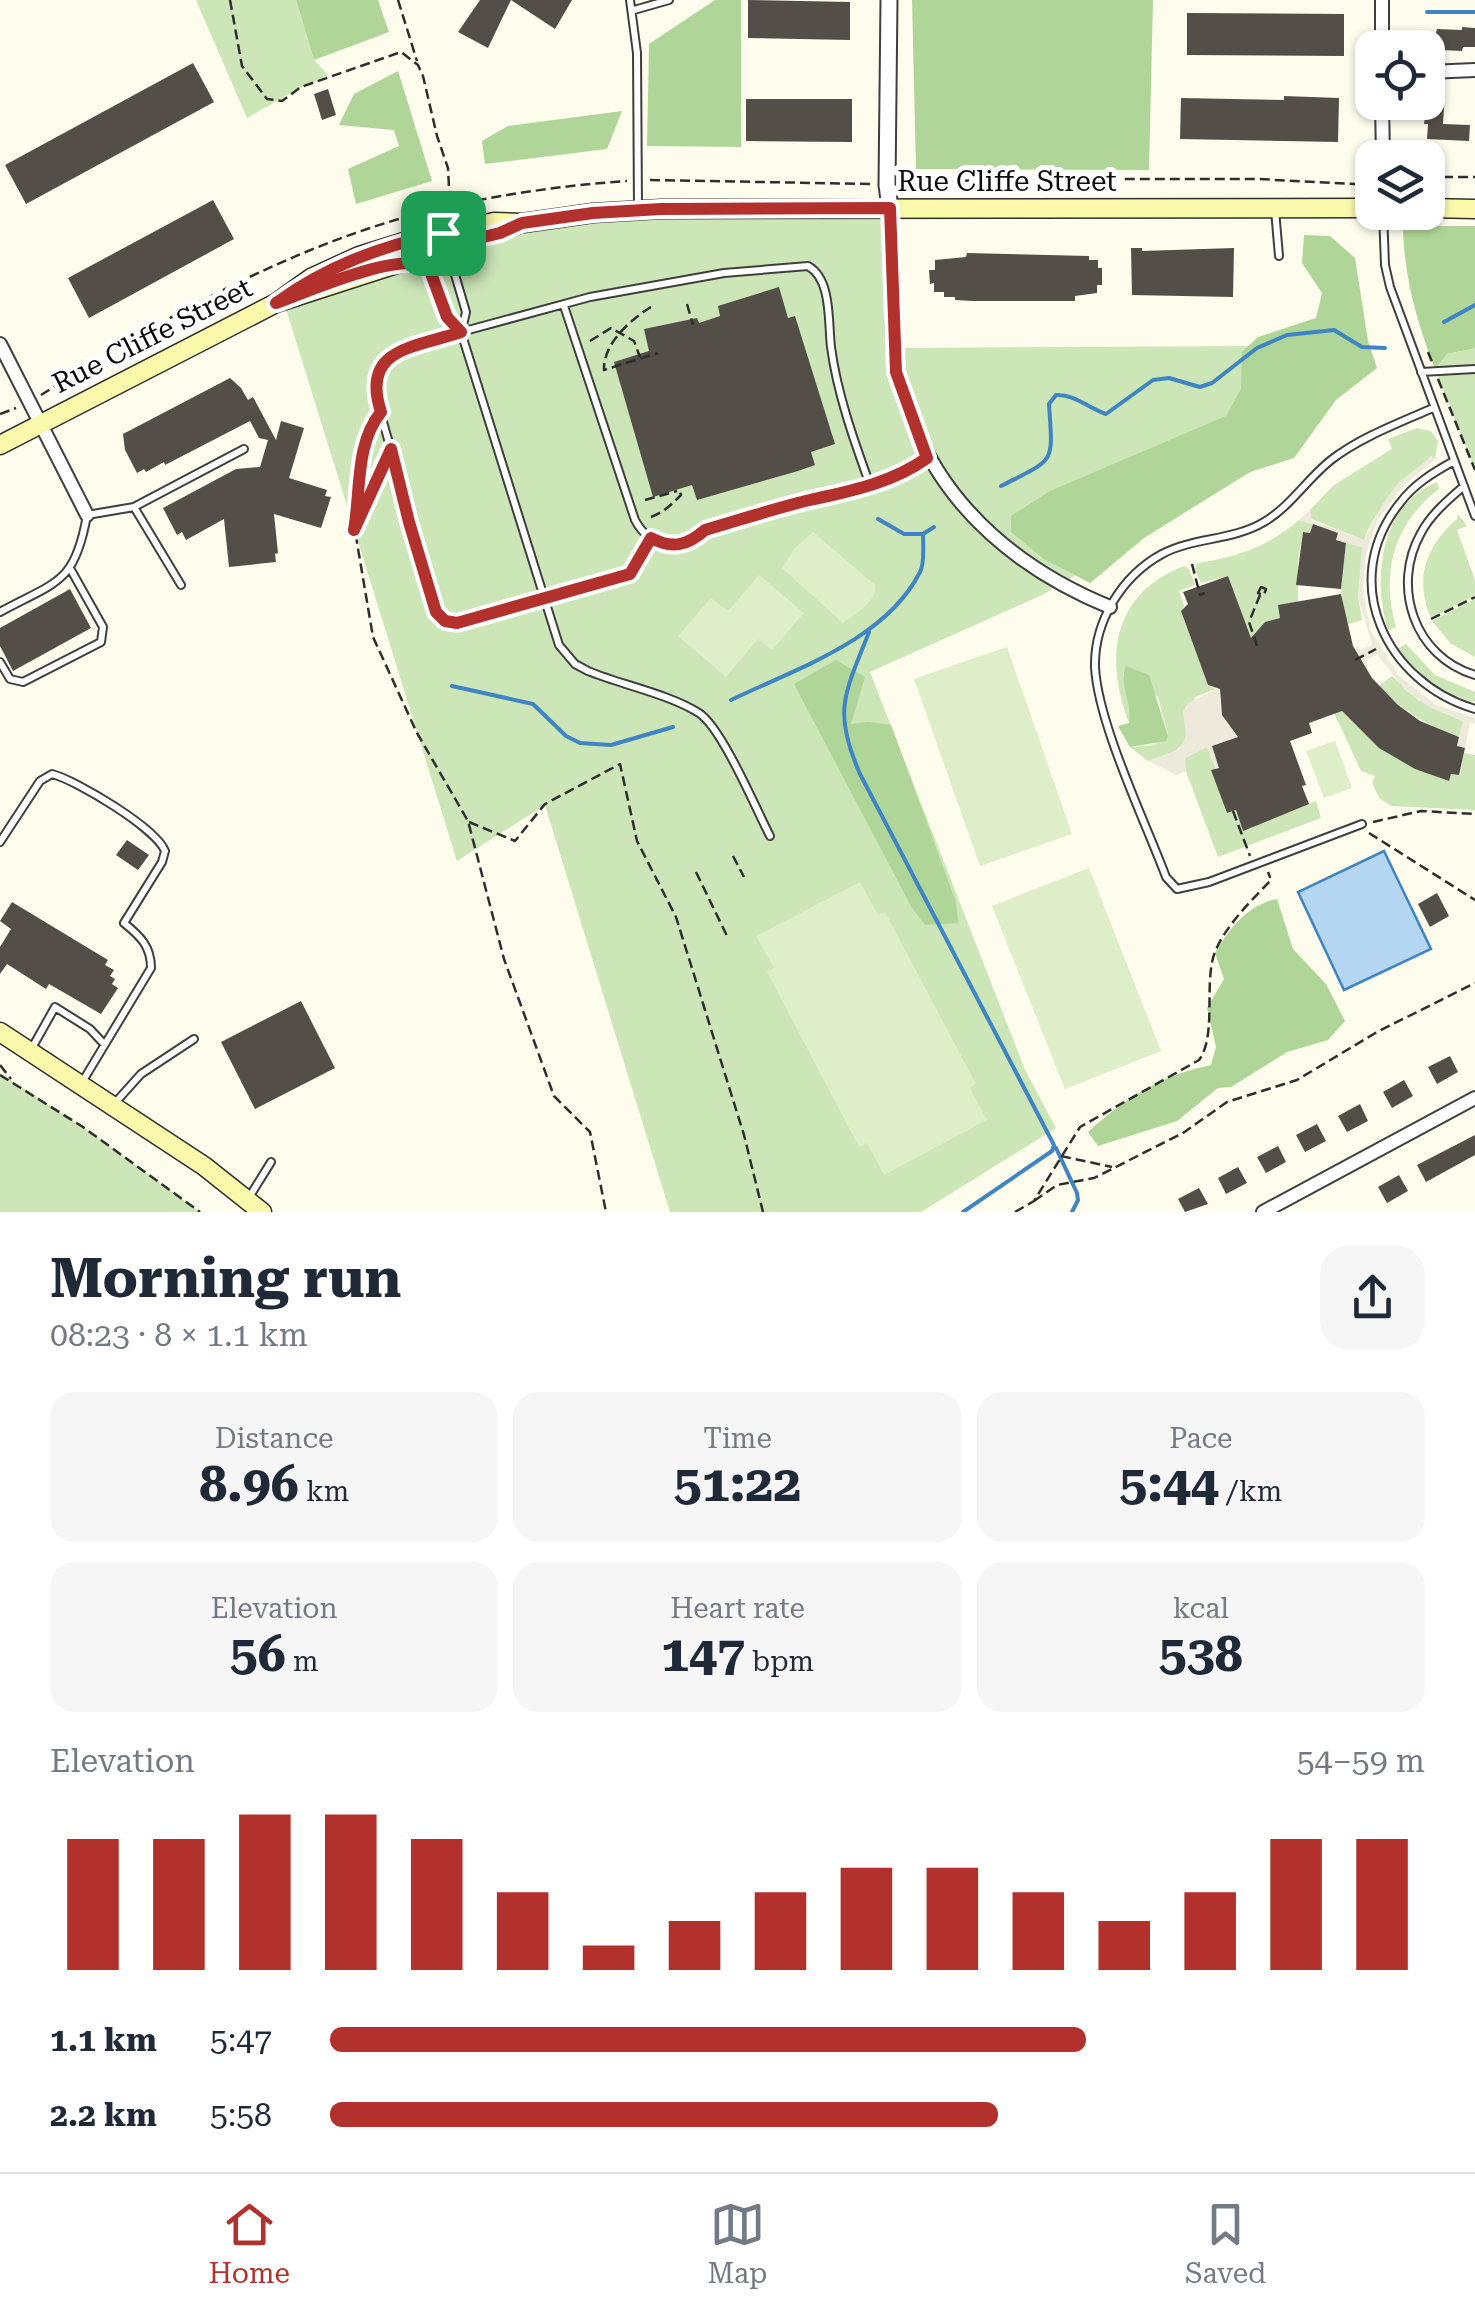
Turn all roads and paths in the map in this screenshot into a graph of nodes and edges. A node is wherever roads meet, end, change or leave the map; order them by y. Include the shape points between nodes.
1 (230, 0) edge
2 (398, 0) edge
3 (630, 0) edge
4 (669, 0) edge
5 (889, 0) edge
6 (1382, 0) edge
7 (634, 10) junction
8 (1382, 30) edge
9 (418, 65) junction
10 (1475, 70) edge
11 (1445, 71) edge
12 (1445, 176) edge
13 (1475, 176) edge
14 (1355, 182) edge
15 (906, 186) dead end
16 (890, 208) junction
17 (1355, 208) edge
18 (1445, 208) edge
19 (1275, 209) junction
20 (1475, 209) edge
21 (638, 210) junction
22 (1384, 230) edge
23 (445, 240) junction
24 (425, 253) junction
25 (1279, 256) dead end
26 (276, 303) junction
27 (687, 304) dead end
28 (564, 306) junction
29 (650, 307) dead end
30 (693, 325) dead end
31 (461, 332) junction
32 (622, 334) junction
33 (590, 342) dead end
34 (0, 344) edge
35 (1428, 352) dead end
36 (658, 353) dead end
37 (640, 358) junction
38 (1475, 368) edge
39 (1435, 370) junction
40 (1421, 372) junction
41 (1433, 408) junction
42 (14, 409) dead end
43 (381, 412) junction
44 (0, 414) edge
45 (38, 424) junction
46 (0, 445) edge
47 (244, 449) dead end
48 (391, 449) junction
49 (927, 458) junction
50 (1454, 461) junction
51 (1475, 470) edge
52 (870, 485) junction
53 (1464, 486) junction
54 (645, 500) dead end
55 (134, 507) junction
56 (88, 515) junction
57 (1475, 516) edge
58 (651, 517) dead end
59 (354, 530) junction
60 (651, 538) junction
61 (1192, 564) dead end
62 (71, 570) junction
63 (181, 586) dead end
64 (1204, 593) dead end
65 (1260, 595) dead end
66 (1475, 597) edge
67 (543, 600) junction
68 (1110, 607) junction
69 (0, 612) edge
70 (1431, 620) dead end
71 (1257, 646) dead end
72 (1376, 648) dead end
73 (1355, 660) dead end
74 (0, 662) edge
75 (1475, 674) edge
76 (1475, 709) edge
77 (1233, 811) dead end
78 (1475, 814) edge
79 (468, 821) junction
80 (1362, 824) junction
81 (770, 836) dead end
82 (0, 842) edge
83 (1246, 847) dead end
84 (733, 856) dead end
85 (1264, 861) junction
86 (696, 872) dead end
87 (744, 877) dead end
88 (1475, 900) edge
89 (728, 938) dead end
90 (1475, 983) edge
91 (0, 1032) edge
92 (194, 1039) dead end
93 (104, 1044) junction
94 (30, 1052) junction
95 (0, 1065) edge
96 (0, 1075) edge
97 (12, 1080) junction
98 (81, 1085) junction
99 (1475, 1098) edge
100 (113, 1106) junction
101 (1060, 1156) junction
102 (271, 1162) dead end
103 (1113, 1167) junction
104 (1034, 1202) junction
105 (255, 1206) edge
106 (200, 1212) edge
107 (606, 1212) edge
108 (763, 1212) edge
109 (1015, 1212) edge
110 (1263, 1212) edge

1 - 9 path via 242,66 267,99 282,101 301,87 401,52
2 - 9 path
3 - 7 lane
4 - 7 lane
5 - 16 street
6 - 8 street
7 - 21 lane
9 - 23 path via 448,168
10 - 11 street
12 - 13 path
14 - 15 path via 991,179
16 - 19 main road, Rue Cliffe Street
16 - 21 main road, Rue Cliffe Street
16 - 49 street via 896,372
17 - 19 main road, Rue Cliffe Street
18 - 20 main road
19 - 25 lane
21 - 23 main road, Rue Cliffe Street via 494,222
22 - 40 lane via 1390,287
23 - 24 main road, Rue Cliffe Street
23 - 31 lane via 466,312
24 - 26 main road, Rue Cliffe Street
24 - 26 main road, Rue Cliffe Street via 359,256
24 - 31 lane via 447,317
26 - 45 main road, Rue Cliffe Street
27 - 30 path
28 - 31 lane
28 - 52 lane via 724,273 798,265 816,271 834,368
28 - 60 lane via 635,520
29 - 32 path
31 - 43 lane via 390,356 374,390
31 - 67 lane
32 - 33 path via 611,328
32 - 37 path
32 - 37 path via 607,351 604,370
34 - 45 street
35 - 39 path
36 - 37 path
38 - 39 lane
39 - 40 lane
39 - 51 path
40 - 41 lane
41 - 50 lane
41 - 68 lane via 1355,444 1266,521 1241,534 1186,545 1139,569
42 - 44 path
43 - 48 lane
43 - 59 path via 362,452
45 - 46 main road, Rue Cliffe Street
45 - 56 street
47 - 55 lane
48 - 59 path
48 - 67 lane via 430,594 445,621
49 - 52 lane
49 - 68 street via 1000,544 1054,582
50 - 53 lane
50 - 76 lane via 1398,504 1377,548 1373,592 1379,624 1400,664 1438,695
52 - 60 lane via 705,530 682,544
53 - 57 lane
53 - 75 lane via 1422,531 1406,580 1408,604 1428,644
54 - 58 path via 679,490 681,495
55 - 56 lane
55 - 63 lane
56 - 62 lane
59 - 79 path via 373,637
60 - 67 lane via 630,574
61 - 64 path
62 - 69 lane
62 - 74 lane via 102,627 101,642 23,682 10,679
65 - 71 path via 1249,622
66 - 70 path
67 - 81 lane via 559,645 575,664 698,712 712,725
68 - 85 lane via 1096,646 1100,699 1166,877 1184,890
72 - 73 path
77 - 83 path
78 - 80 path via 1420,811
79 - 107 path via 504,959 554,1096 590,1132
79 - 108 path via 515,841 545,804 620,764 637,840 676,917
80 - 85 lane
80 - 88 path
82 - 93 lane via 40,781 52,774 153,834 165,851 124,922 146,942 151,968
84 - 87 path
85 - 101 path via 1270,880 1215,952 1206,1050 1080,1128
86 - 89 path
90 - 103 path via 1297,1080 1227,1102 1183,1134
91 - 94 main road
92 - 100 lane via 141,1074
93 - 94 lane via 56,1007
93 - 98 lane
94 - 98 main road
95 - 97 path
96 - 97 path
97 - 106 path
98 - 100 main road
99 - 110 street
100 - 105 main road
101 - 103 path
101 - 104 path
102 - 105 lane
103 - 104 path via 1057,1185
104 - 109 path

